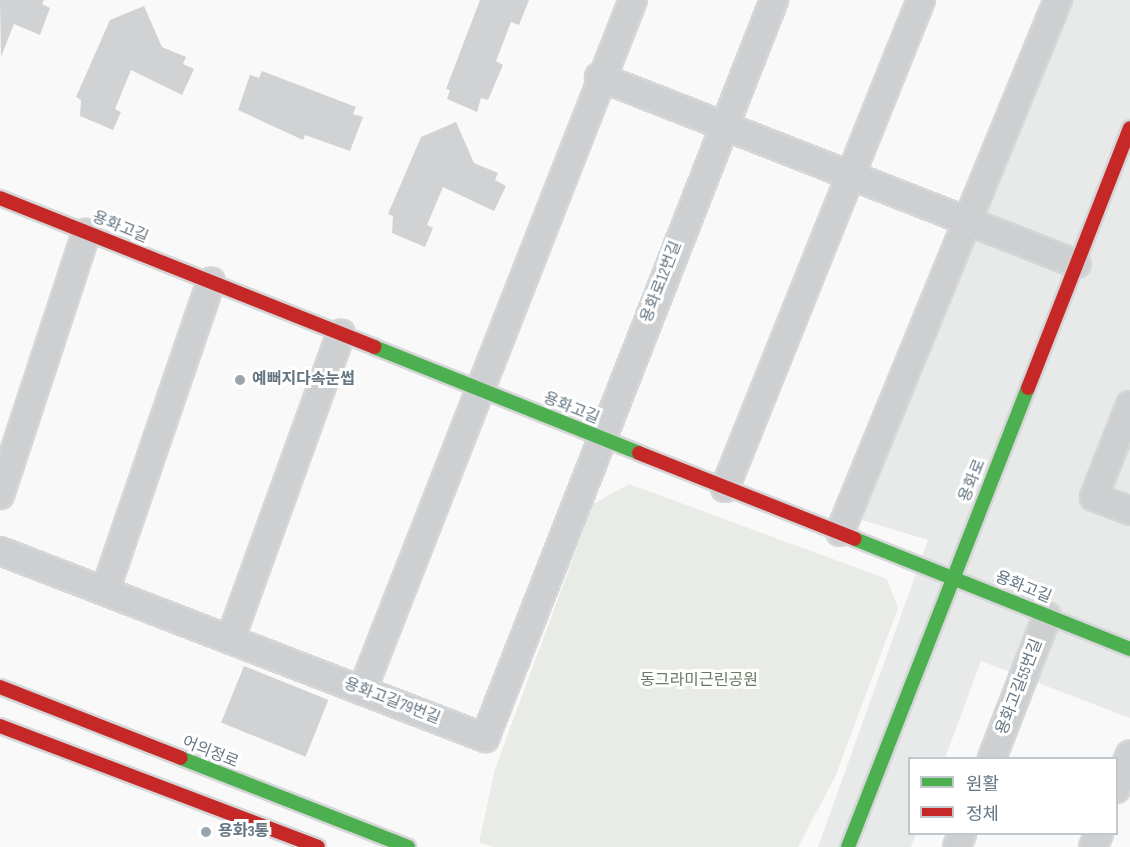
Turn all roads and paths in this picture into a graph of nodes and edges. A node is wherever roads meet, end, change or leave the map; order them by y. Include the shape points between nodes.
1 (633, 0) edge
2 (774, 0) edge
3 (921, 0) edge
4 (1058, 0) edge
5 (599, 77) junction
6 (722, 126) junction
7 (1130, 128) edge
8 (1122, 172) edge
9 (848, 175) junction
10 (0, 198) edge
11 (966, 221) junction
12 (86, 233) junction
13 (1077, 264) junction
14 (211, 282) junction
15 (341, 334) junction
16 (478, 389) junction
17 (1130, 405) edge
18 (601, 440) junction
19 (725, 488) junction
20 (0, 495) edge
21 (1130, 511) edge
22 (840, 532) junction
23 (0, 551) edge
24 (953, 578) junction
25 (105, 591) junction
26 (1047, 616) junction
27 (230, 640) junction
28 (1130, 649) edge
29 (0, 687) edge
30 (362, 691) junction
31 (0, 726) edge
32 (1130, 755) edge
33 (993, 757) edge
34 (1118, 784) edge
35 (318, 847) edge
36 (408, 847) edge
37 (848, 847) edge

1 - 5 street
2 - 6 street, 용화로12번길
3 - 9 street
4 - 11 street
5 - 6 street
5 - 16 street
6 - 9 street
6 - 18 street, 용화로12번길
7 - 8 street, 용화로
8 - 13 street, 용화로
9 - 11 street
9 - 19 street
10 - 12 street, 용화고길
11 - 13 street
11 - 22 street
12 - 14 street, 용화고길
12 - 20 street
13 - 24 street, 용화로
14 - 15 street, 용화고길
14 - 25 street
15 - 16 street, 용화고길
15 - 27 street
16 - 18 street, 용화고길
16 - 30 street
17 - 21 street via 1094,496
18 - 19 street, 용화고길
18 - 30 street, 용화고길79번길 via 485,738
19 - 22 street, 용화고길
22 - 24 street, 용화고길
23 - 25 street, 용화고길79번길
24 - 26 street, 용화고길
24 - 37 street, 용화로
25 - 27 street, 용화고길79번길
26 - 28 street, 용화고길
26 - 33 street, 용화고길55번길
27 - 30 street, 용화고길79번길
29 - 36 street, 어의정로
31 - 35 street
32 - 34 street

